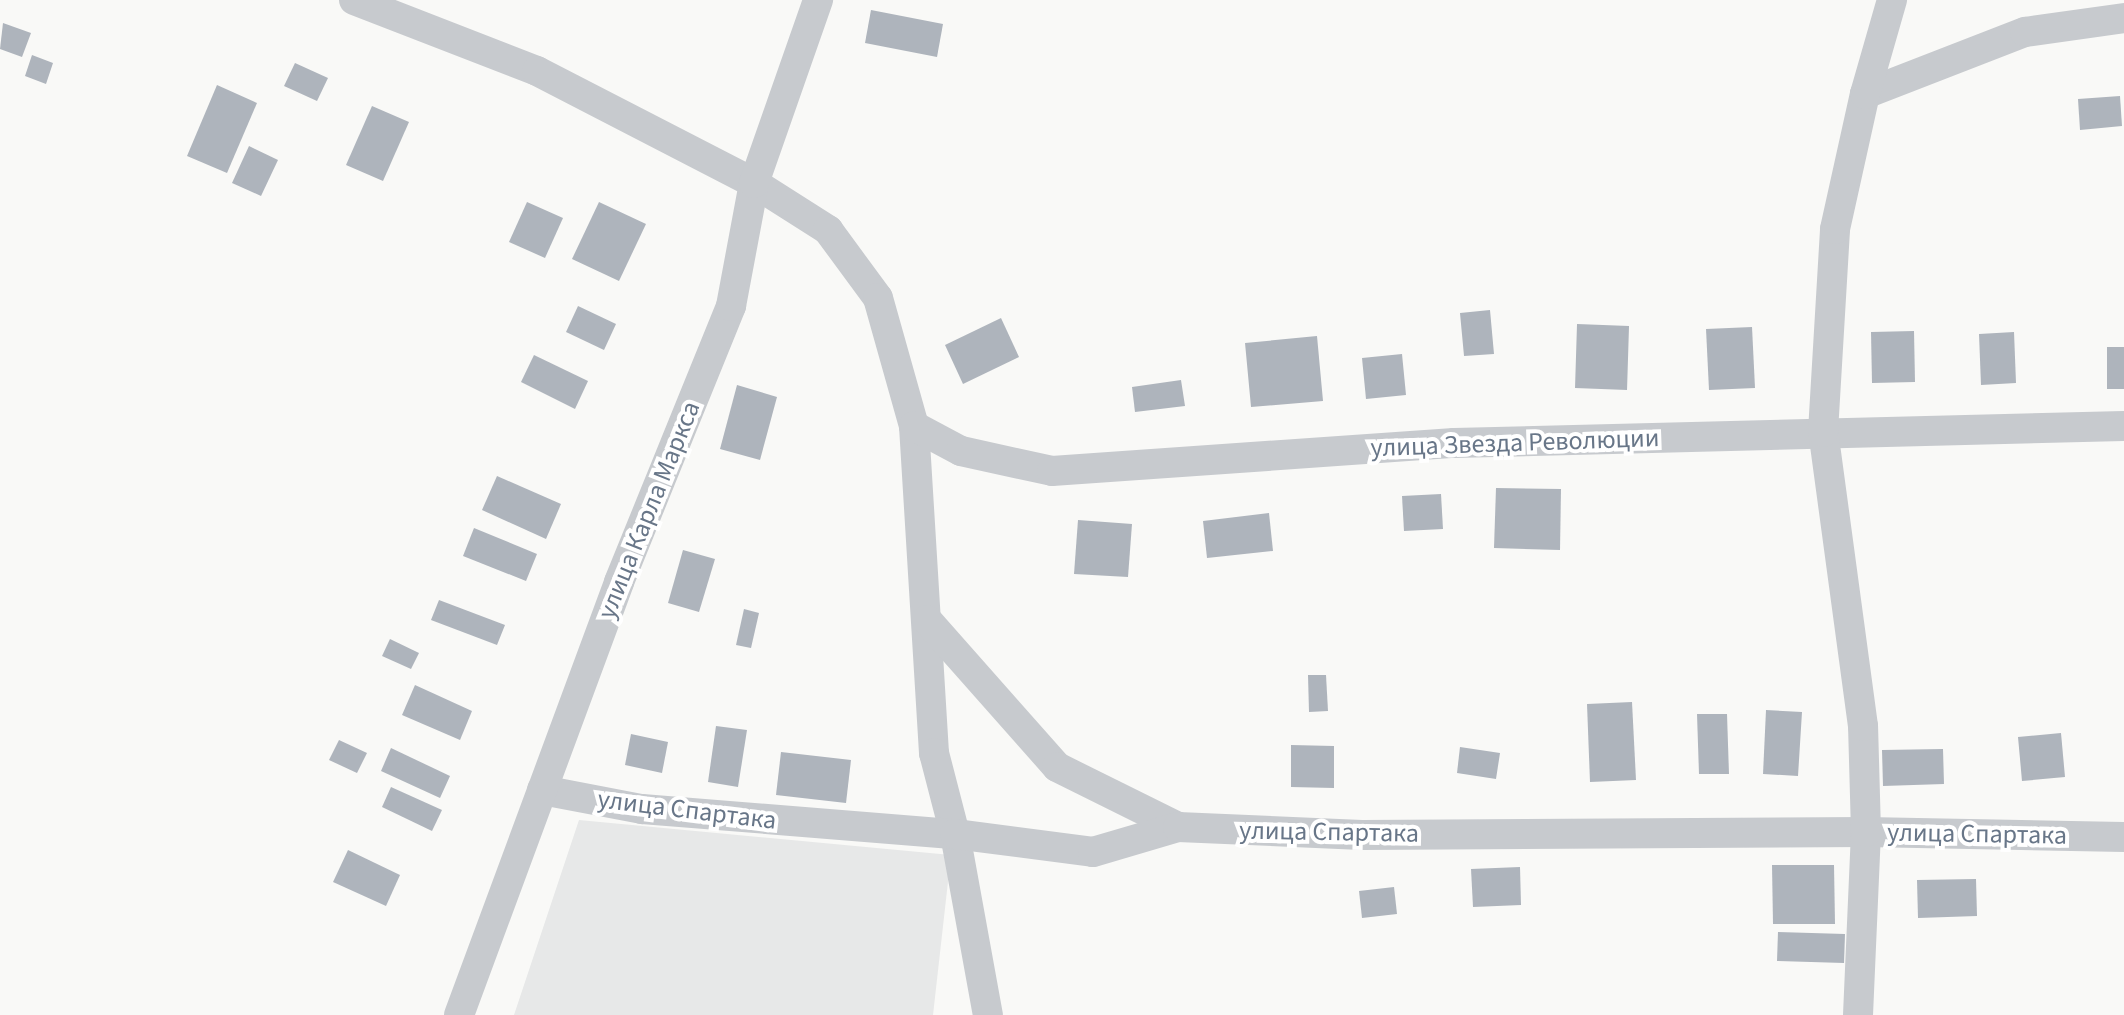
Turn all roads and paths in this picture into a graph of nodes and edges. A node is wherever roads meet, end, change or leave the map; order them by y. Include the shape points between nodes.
1 (354, 0) edge
2 (818, 0) edge
3 (1892, 0) edge
4 (2124, 18) edge
5 (1865, 94) junction
6 (754, 183) junction
7 (914, 426) junction
8 (2124, 426) edge
9 (1823, 432) junction
10 (927, 620) junction
11 (542, 790) junction
12 (1178, 827) junction
13 (1866, 832) junction
14 (955, 834) junction
15 (2124, 837) edge
16 (459, 1015) edge
17 (988, 1015) edge
18 (1858, 1015) edge

1 - 6 street via 537,71
2 - 6 street, улица Карла Маркса
3 - 5 street
4 - 5 street via 2025,32
5 - 9 street via 1835,229
6 - 7 street via 828,230 878,298
6 - 11 street, улица Карла Маркса via 731,306
7 - 9 street, улица Звезда Революции via 961,451 1052,471 1454,443
7 - 10 street
8 - 9 street, улица Звезда Революции
9 - 13 street via 1863,726
10 - 12 street via 1057,767
10 - 14 street via 934,753
11 - 14 street, улица Спартака via 642,809
11 - 16 street, улица Карла Маркса
12 - 13 street, улица Спартака via 1362,835
12 - 14 street, улица Спартака via 1093,852
13 - 15 street, улица Спартака
13 - 18 street
14 - 17 street

